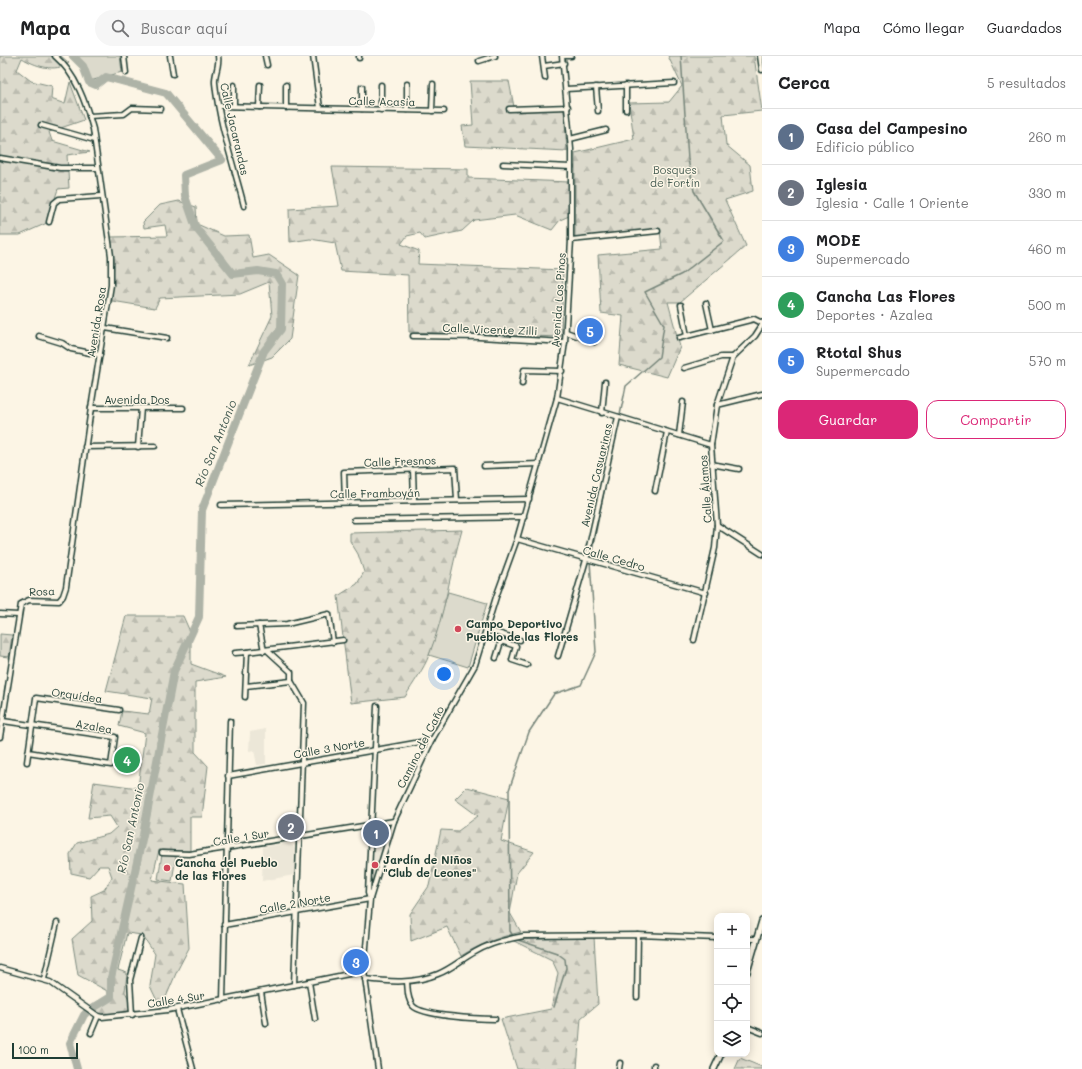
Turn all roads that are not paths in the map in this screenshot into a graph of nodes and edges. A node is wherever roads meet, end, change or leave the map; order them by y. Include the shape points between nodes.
1 (55, 56) edge
2 (124, 56) edge
3 (170, 56) edge
4 (218, 56) edge
5 (265, 56) edge
6 (312, 56) edge
7 (495, 56) edge
8 (542, 56) edge
9 (563, 56) edge
10 (571, 56) edge
11 (760, 56) edge
12 (479, 61) dead end
13 (564, 63) junction
14 (267, 65) dead end
15 (544, 66) junction
16 (762, 70) edge
17 (126, 73) dead end
18 (173, 74) dead end
19 (545, 78) dead end
20 (674, 83) dead end
21 (234, 84) dead end
22 (407, 84) dead end
23 (433, 84) dead end
24 (260, 85) dead end
25 (286, 85) dead end
26 (626, 85) junction
27 (381, 86) dead end
28 (362, 87) dead end
29 (596, 87) junction
30 (566, 89) junction
31 (219, 106) junction
32 (234, 106) junction
33 (259, 107) junction
34 (568, 107) junction
35 (286, 108) junction
36 (320, 108) junction
37 (161, 109) dead end
38 (362, 109) junction
39 (509, 109) dead end
40 (381, 110) junction
41 (407, 110) junction
42 (626, 110) dead end
43 (432, 111) junction
44 (598, 111) dead end
45 (444, 112) dead end
46 (89, 116) junction
47 (41, 125) dead end
48 (606, 130) dead end
49 (570, 139) junction
50 (94, 140) junction
51 (0, 158) edge
52 (503, 164) dead end
53 (571, 167) junction
54 (97, 168) junction
55 (101, 196) junction
56 (244, 206) dead end
57 (49, 222) dead end
58 (658, 231) dead end
59 (571, 240) junction
60 (706, 303) dead end
61 (681, 305) dead end
62 (762, 324) edge
63 (105, 328) junction
64 (712, 330) junction
65 (566, 332) junction
66 (39, 336) dead end
67 (413, 336) dead end
68 (688, 336) junction
69 (167, 338) dead end
70 (679, 338) dead end
71 (566, 342) junction
72 (594, 342) dead end
73 (100, 355) junction
74 (733, 358) junction
75 (684, 368) dead end
76 (562, 371) junction
77 (605, 382) dead end
78 (522, 384) dead end
79 (762, 394) edge
80 (557, 398) junction
81 (684, 402) dead end
82 (717, 405) junction
83 (91, 408) junction
84 (141, 408) junction
85 (183, 408) dead end
86 (602, 413) junction
87 (618, 417) junction
88 (667, 432) junction
89 (678, 435) junction
90 (711, 445) junction
91 (155, 446) dead end
92 (85, 447) junction
93 (138, 447) junction
94 (539, 464) junction
95 (711, 464) junction
96 (484, 466) dead end
97 (739, 469) dead end
98 (413, 470) junction
99 (656, 491) dead end
100 (529, 499) junction
101 (457, 500) junction
102 (414, 501) junction
103 (345, 502) junction
104 (221, 505) dead end
105 (524, 517) junction
106 (354, 520) dead end
107 (717, 525) junction
108 (517, 539) junction
109 (762, 554) edge
110 (586, 560) junction
111 (706, 593) junction
112 (61, 599) joint
113 (0, 614) edge
114 (18, 615) junction
115 (237, 626) dead end
116 (259, 626) junction
117 (485, 636) junction
118 (492, 638) junction
119 (342, 640) dead end
120 (520, 640) dead end
121 (694, 640) dead end
122 (333, 642) junction
123 (501, 642) junction
124 (266, 651) junction
125 (247, 652) junction
126 (235, 653) dead end
127 (558, 656) dead end
128 (496, 658) dead end
129 (527, 665) dead end
130 (291, 681) junction
131 (246, 686) junction
132 (245, 697) dead end
133 (377, 706) dead end
134 (119, 710) dead end
135 (3, 721) junction
136 (230, 721) dead end
137 (31, 725) junction
138 (0, 737) edge
139 (432, 740) junction
140 (375, 750) junction
141 (28, 752) junction
142 (27, 762) dead end
143 (302, 762) junction
144 (228, 776) junction
145 (394, 821) junction
146 (371, 824) junction
147 (298, 838) junction
148 (226, 849) junction
149 (162, 853) dead end
150 (370, 898) junction
151 (295, 912) junction
152 (762, 922) edge
153 (57, 923) dead end
154 (224, 925) junction
155 (638, 935) junction
156 (141, 938) dead end
157 (714, 938) edge
158 (750, 939) edge
159 (756, 939) junction
160 (750, 961) edge
161 (0, 968) edge
162 (364, 971) junction
163 (366, 979) junction
164 (44, 980) junction
165 (309, 982) junction
166 (407, 982) junction
167 (294, 985) junction
168 (262, 992) junction
169 (637, 997) dead end
170 (223, 1000) junction
171 (178, 1009) junction
172 (132, 1015) junction
173 (98, 1016) junction
174 (315, 1019) dead end
175 (495, 1019) dead end
176 (266, 1023) dead end
177 (750, 1028) edge
178 (91, 1033) dead end
179 (762, 1033) edge
180 (720, 1057) edge
181 (620, 1063) dead end
182 (192, 1069) edge
183 (378, 1069) edge
184 (619, 1069) edge
185 (714, 1069) edge

1 - 46 street, Avenida Rosa via 72,75
2 - 17 street
3 - 18 street
4 - 31 street, Calle Jacarandas via 214,81
5 - 14 street
6 - 36 street
7 - 12 street
8 - 15 street
9 - 10 street
9 - 13 street, Avenida Los Pinos
11 - 16 street
13 - 15 street
13 - 30 street, Avenida Los Pinos
15 - 19 street
20 - 26 street
21 - 32 street
22 - 41 street
23 - 43 street
24 - 33 street
25 - 35 street
26 - 29 street
26 - 42 street
27 - 40 street
28 - 38 street
29 - 30 street
29 - 44 street
30 - 34 street, Avenida Los Pinos
31 - 32 street, Calle Acasia
31 - 56 street, Calle Jacarandas
32 - 33 street, Calle Acasia
33 - 35 street, Calle Acasia
34 - 39 street
34 - 49 street, Avenida Los Pinos
35 - 36 street, Calle Acasia
36 - 38 street, Calle Acasia
37 - 46 street via 132,108 124,114
38 - 40 street, Calle Acasia
40 - 41 street, Calle Acasia
41 - 43 street, Calle Acasia
43 - 45 street, Calle Acasia
46 - 50 street, Avenida Rosa
47 - 50 street
48 - 49 street
49 - 53 street, Avenida Los Pinos
50 - 54 street, Avenida Rosa
51 - 54 street via 60,168
52 - 53 street
53 - 59 street, Avenida Los Pinos
54 - 55 street, Avenida Rosa
55 - 57 street via 59,199 54,203
55 - 63 street, Avenida Rosa via 111,256 111,285
58 - 59 street
59 - 65 street, Avenida Los Pinos
60 - 64 street
61 - 68 street
62 - 64 street via 754,319
62 - 74 street, Calle Álamos via 755,336
63 - 69 street
63 - 73 street, Avenida Rosa
64 - 68 street
65 - 71 street, Avenida Los Pinos
65 - 72 street
66 - 73 street via 62,343 71,349
67 - 71 street, Calle Vicente Zilli
68 - 70 street
71 - 76 street, Avenida Los Pinos
73 - 83 street, Avenida Rosa
74 - 75 street via 721,357
74 - 82 street, Calle Álamos
76 - 78 street via 524,370
76 - 80 street, Avenida Los Pinos
77 - 86 street
79 - 82 street
80 - 86 street
80 - 94 street, Avenida Los Pinos
81 - 89 street
82 - 90 street, Calle Álamos
83 - 84 street, Avenida Dos
83 - 92 street, Avenida Rosa
84 - 85 street, Avenida Dos
84 - 93 street
86 - 87 street
87 - 88 street
87 - 110 street, Avenida Casuarinas
88 - 89 street
88 - 99 street
89 - 90 street
90 - 95 street, Calle Álamos
91 - 93 street
92 - 93 street
92 - 112 street, Avenida Rosa via 66,587
94 - 96 street
94 - 100 street, Avenida Los Pinos
95 - 97 street
95 - 107 street, Calle Álamos
98 - 101 street, Calle Fresnos via 455,468
98 - 102 street
98 - 103 street, Calle Fresnos via 344,472
100 - 101 street, Calle Framboyán
100 - 105 street, Avenida Los Pinos
101 - 102 street, Calle Framboyán
102 - 103 street, Calle Framboyán
103 - 104 street, Calle Framboyán
105 - 106 street
105 - 108 street, Avenida Los Pinos
107 - 109 street
107 - 111 street, Calle Álamos
108 - 110 street, Calle Cedro
108 - 117 street, Camino del Caño
110 - 111 street, Calle Cedro
110 - 127 street, Avenida Casuarinas
111 - 121 street, Calle Álamos
112 - 114 street, Rosa via 56,602 24,601
113 - 114 street
114 - 135 street
115 - 116 street
116 - 122 street via 294,623 329,614
116 - 124 street
117 - 118 street
117 - 139 street, Camino del Caño via 475,665
118 - 120 street via 494,632
118 - 123 street
119 - 122 street
122 - 124 street
123 - 128 street
123 - 129 street via 516,646 512,660
124 - 125 street
124 - 130 street via 291,672
125 - 126 street
125 - 131 street
130 - 131 street
130 - 143 street via 304,703
131 - 132 street
133 - 140 street
134 - 137 street, Orquídea via 36,698
135 - 137 street, Azalea
135 - 138 street
136 - 144 street
137 - 141 street
137 - 141 street, Azalea via 115,737 111,765
139 - 140 street, Calle 3 Norte
139 - 145 street, Camino del Caño
140 - 143 street, Calle 3 Norte
140 - 146 street
141 - 142 street
143 - 144 street, Calle 3 Norte
143 - 147 street
144 - 148 street
145 - 146 street, Calle 1 Sur
145 - 150 street, Camino del Caño
146 - 147 street, Calle 1 Sur
146 - 150 street via 368,893
147 - 148 street, Calle 1 Sur
147 - 151 street
148 - 149 street, Calle 1 Sur via 189,854
148 - 154 street
150 - 151 street, Calle 2 Norte
150 - 162 street, Camino del Caño
151 - 154 street, Calle 2 Norte
151 - 167 street
152 - 159 street
153 - 164 street
154 - 170 street
155 - 157 street
155 - 166 street via 524,936 506,939 476,951 444,971
155 - 169 street
156 - 172 street via 130,980
158 - 159 street
159 - 160 street
161 - 164 street
162 - 163 street, Camino del Caño
162 - 165 street, Calle 4 Sur
163 - 166 street
163 - 183 street, Camino del Caño
164 - 173 street
165 - 167 street, Calle 4 Sur
165 - 174 street
166 - 175 street via 410,1002 424,1012
167 - 168 street, Calle 4 Sur
168 - 170 street, Calle 4 Sur
168 - 176 street
170 - 171 street, Calle 4 Sur
171 - 172 street, Calle 4 Sur
171 - 182 street
172 - 173 street, Calle 4 Sur
173 - 178 street
177 - 179 street
180 - 185 street
181 - 184 street

